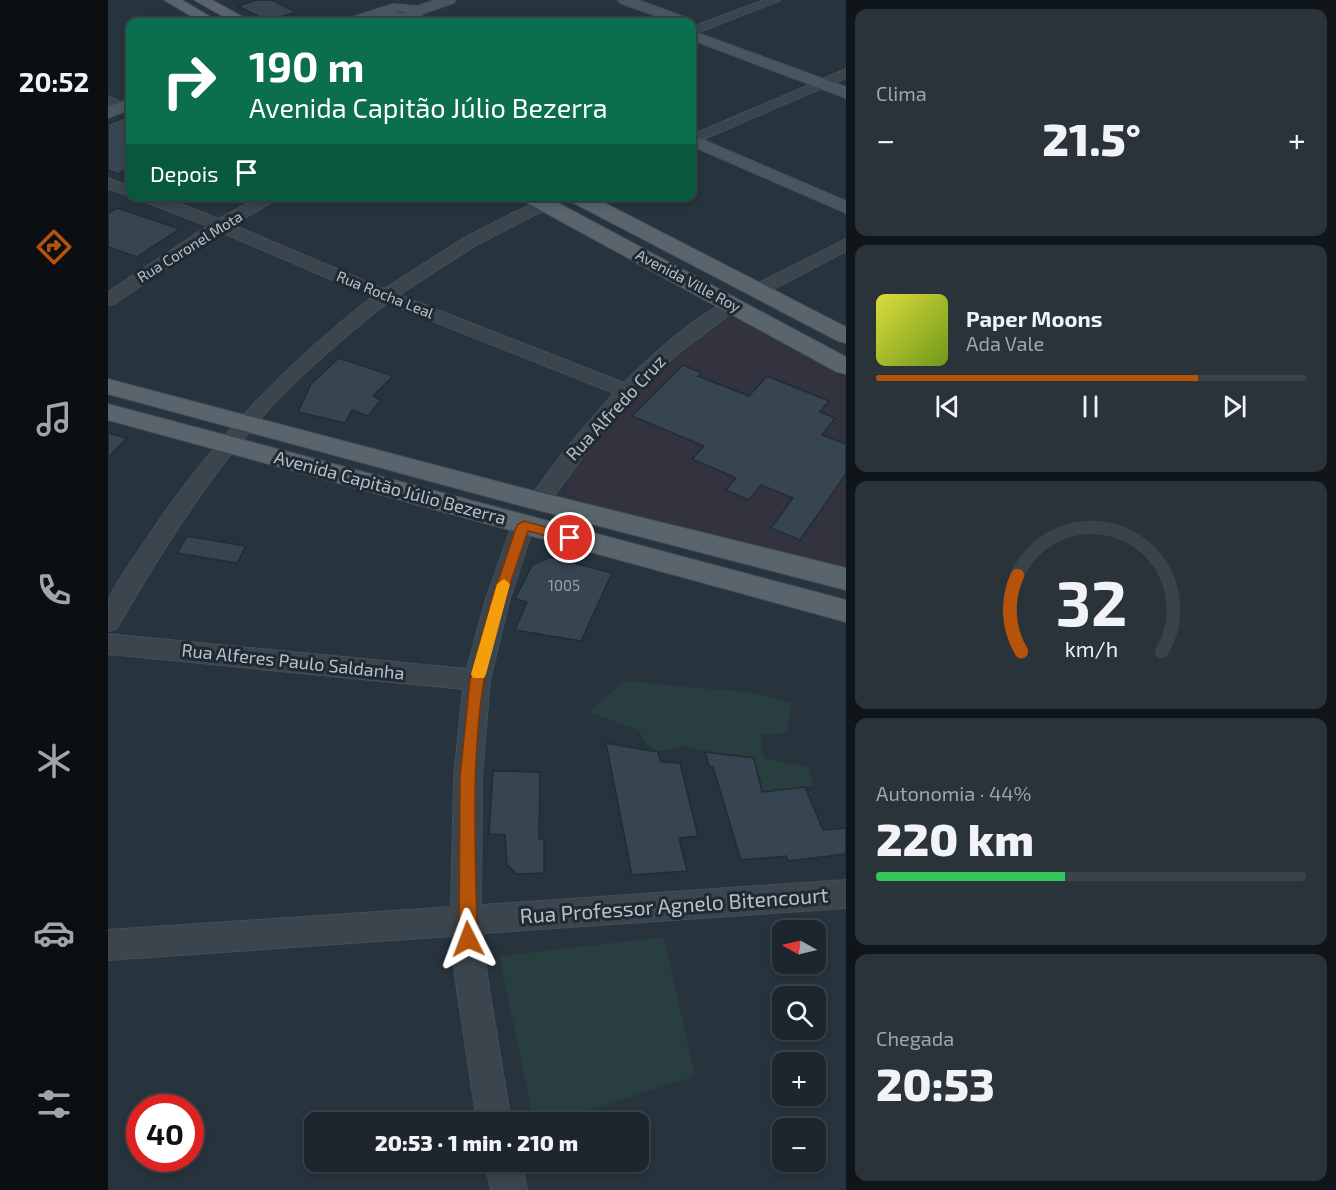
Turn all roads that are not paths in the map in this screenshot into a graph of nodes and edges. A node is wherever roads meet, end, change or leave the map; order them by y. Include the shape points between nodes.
1 (171, 0) edge
2 (201, 0) edge
3 (365, 0) edge
4 (449, 0) edge
5 (775, 0) edge
6 (619, 2) edge
7 (382, 11) edge
8 (412, 12) edge
9 (204, 18) edge
10 (236, 18) edge
11 (362, 18) edge
12 (652, 18) edge
13 (672, 18) edge
14 (696, 29) edge
15 (696, 31) edge
16 (836, 80) edge
17 (846, 93) edge
18 (126, 98) edge
19 (126, 104) edge
20 (109, 105) edge
21 (696, 138) edge
22 (696, 142) edge
23 (696, 152) edge
24 (108, 183) edge
25 (126, 190) edge
26 (157, 201) edge
27 (265, 201) edge
28 (536, 201) edge
29 (585, 201) edge
30 (846, 208) edge
31 (846, 219) edge
32 (220, 225) junction
33 (846, 244) edge
34 (758, 290) junction
35 (384, 296) junction
36 (108, 300) edge
37 (733, 305) junction
38 (846, 336) edge
39 (846, 366) edge
40 (108, 386) edge
41 (627, 391) junction
42 (108, 412) edge
43 (248, 422) junction
44 (227, 444) junction
45 (539, 501) junction
46 (524, 525) junction
47 (846, 579) edge
48 (846, 611) edge
49 (108, 622) edge
50 (108, 644) edge
51 (477, 680) junction
52 (846, 894) edge
53 (466, 920) junction
54 (108, 945) edge
55 (492, 1112) edge
56 (505, 1172) edge
57 (509, 1190) edge

1 - 9 main road
2 - 10 main road
3 - 7 main road
4 - 8 main road
5 - 14 street
6 - 12 main road
6 - 13 main road
7 - 8 main road
7 - 8 main road
7 - 11 main road
15 - 16 main road
16 - 17 main road
16 - 21 street
18 - 20 main road
19 - 20 main road
22 - 30 main road
23 - 31 main road
24 - 25 street
26 - 32 street, Rua Rocha Leal
27 - 32 street, Rua Coronel Mota
28 - 35 street
28 - 37 main road, Avenida Ville Roy
29 - 34 main road, Avenida Ville Roy
32 - 35 street, Rua Rocha Leal
32 - 36 street, Rua Coronel Mota
33 - 34 street
34 - 38 main road, Avenida Ville Roy
35 - 41 street, Rua Rocha Leal
35 - 43 street via 309,359
37 - 39 main road, Avenida Ville Roy
37 - 41 street, Rua Alfredo Cruz via 691,332
40 - 43 main road, Avenida Capitão Júlio Bezerra
41 - 45 street, Rua Alfredo Cruz via 569,457
42 - 44 main road, Avenida Capitão Júlio Bezerra
43 - 44 street
43 - 45 main road, Avenida Capitão Júlio Bezerra
44 - 46 main road, Avenida Capitão Júlio Bezerra
44 - 49 street via 182,505
45 - 47 main road, Avenida Capitão Júlio Bezerra
46 - 48 main road, Avenida Capitão Júlio Bezerra
46 - 51 street via 497,602
50 - 51 street, Rua Alferes Paulo Saldanha
51 - 53 street via 468,777
52 - 53 street, Rua Professor Agnelo Bitencourt
53 - 54 street, Rua Professor Agnelo Bitencourt
53 - 55 street
56 - 57 street

